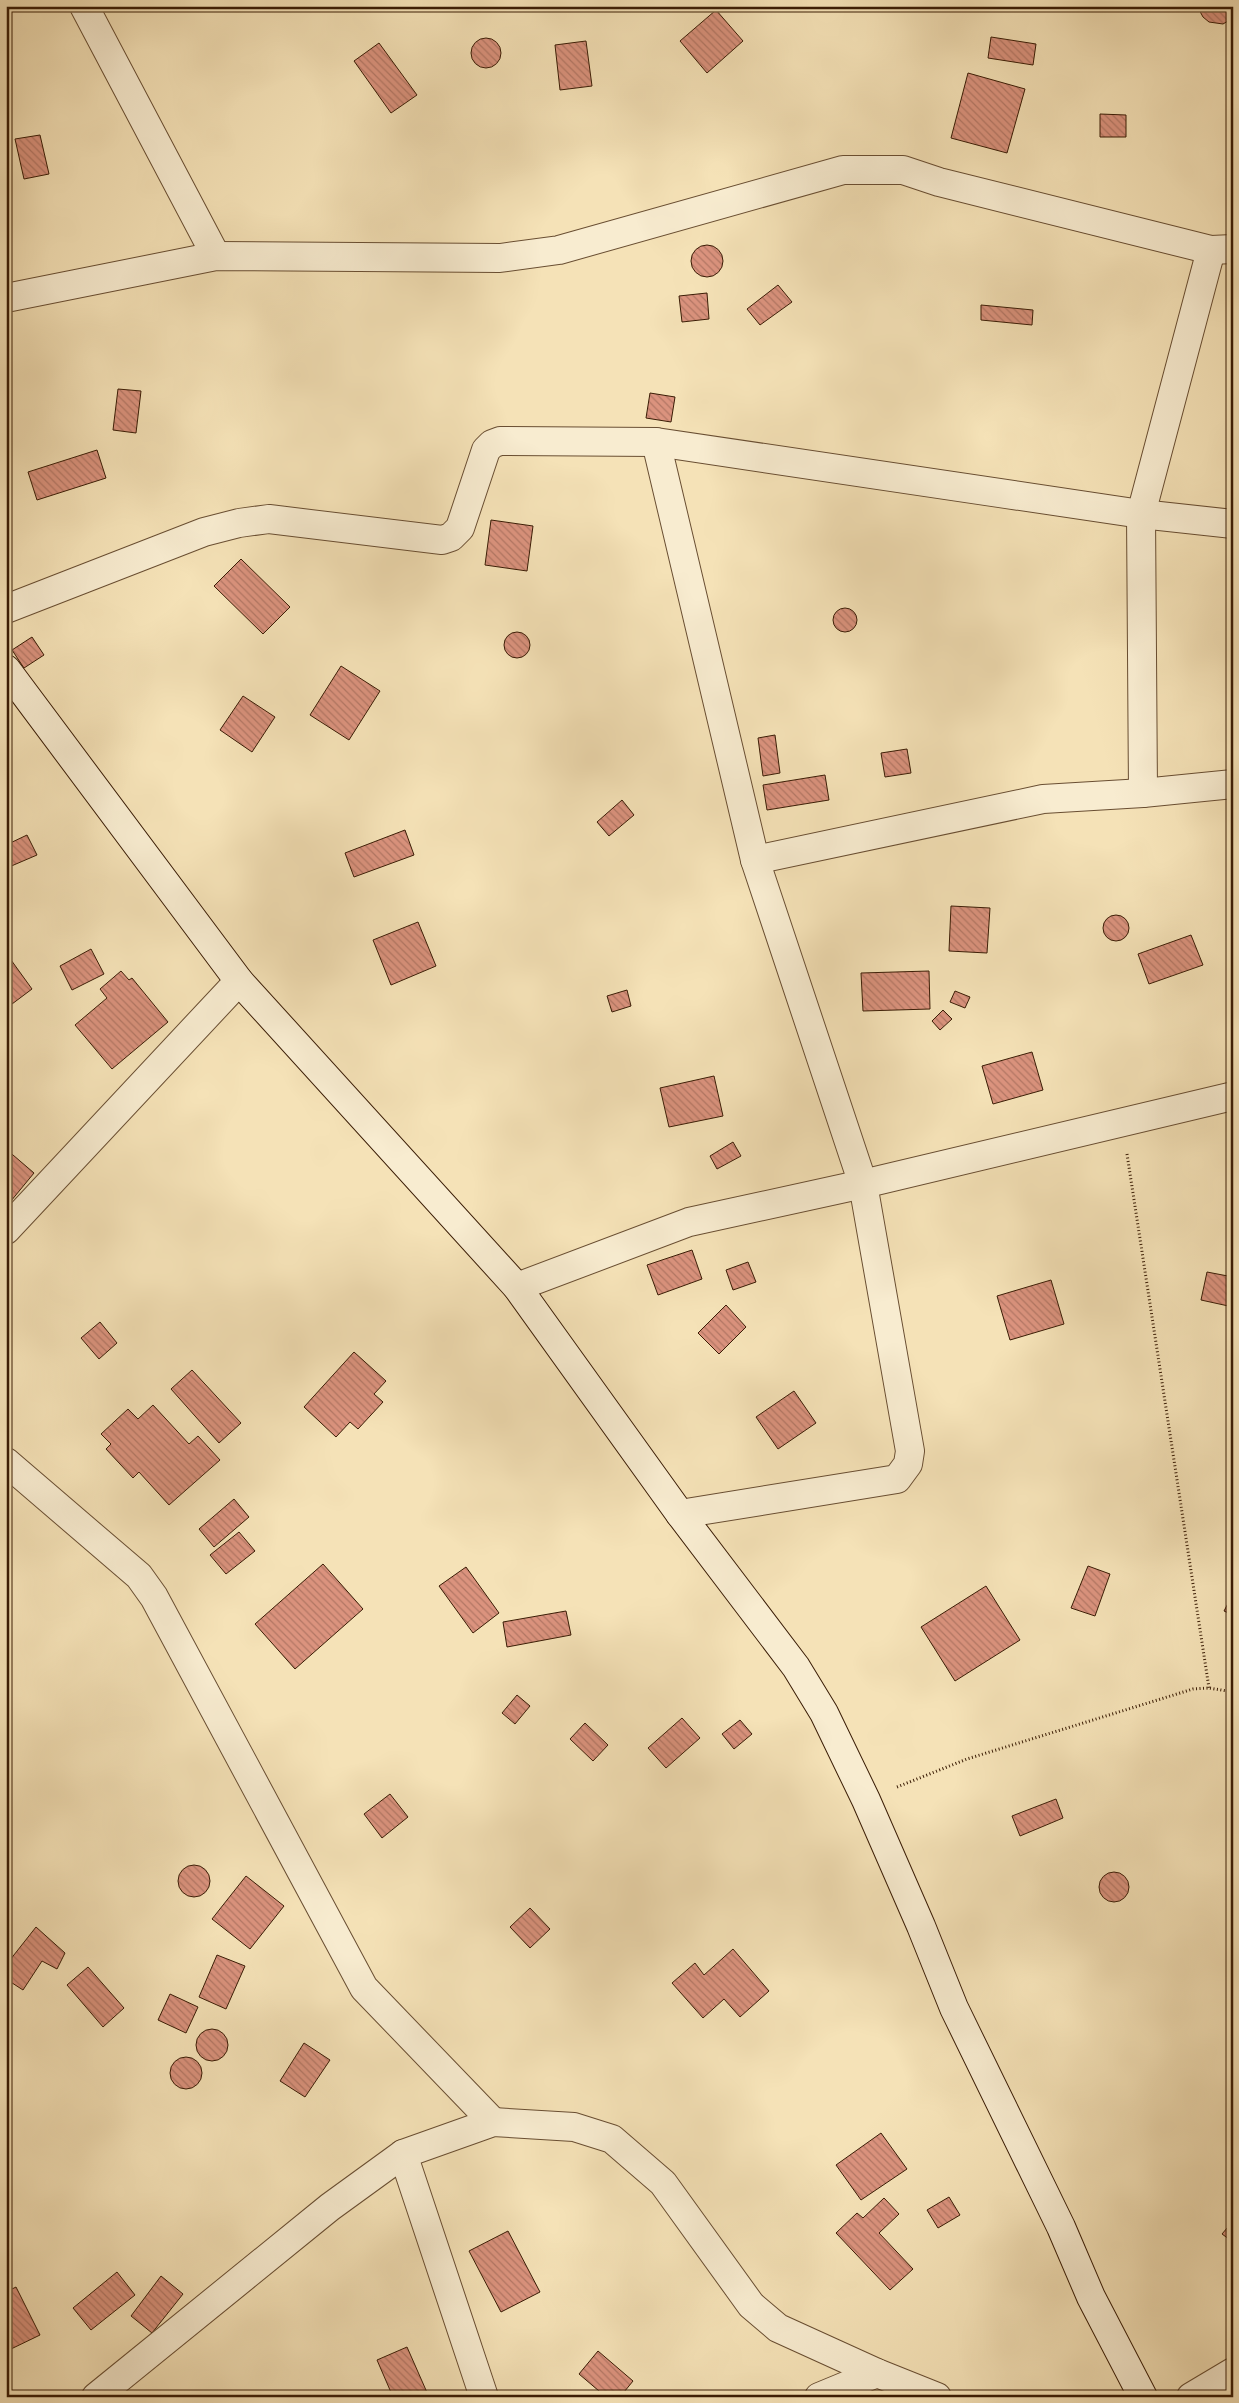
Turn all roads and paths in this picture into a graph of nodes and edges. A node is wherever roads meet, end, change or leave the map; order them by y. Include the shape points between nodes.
1 (84, 6) edge
2 (1222, 250) edge
3 (216, 256) junction
4 (6, 298) edge
5 (656, 442) junction
6 (1141, 514) junction
7 (1233, 524) edge
8 (6, 609) edge
9 (6, 669) edge
10 (1233, 784) edge
11 (1142, 793) junction
12 (755, 860) junction
13 (239, 981) junction
14 (1233, 1096) edge
15 (1122, 1122) junction
16 (863, 1184) junction
17 (6, 1230) edge
18 (517, 1287) junction
19 (6, 1462) edge
20 (680, 1514) junction
21 (1209, 1688) junction
22 (1233, 1692) edge
23 (866, 1800) junction
24 (493, 2122) junction
25 (403, 2154) junction
26 (1233, 2372) edge
27 (876, 2373) junction
28 (96, 2397) edge
29 (484, 2397) edge
30 (819, 2397) edge
31 (938, 2397) edge
32 (1142, 2397) edge
33 (1191, 2397) edge

1 - 3 street
2 - 3 street via 939,182 903,170 843,170 559,250 500,258
2 - 6 street
3 - 4 street
5 - 6 street
5 - 8 street via 500,441 492,444 486,450 460,528 452,537 442,540 270,519 239,523 204,532
5 - 12 street
6 - 7 street
6 - 11 street
9 - 13 street
10 - 11 street
11 - 12 street via 1043,799
12 - 16 street
13 - 17 street
13 - 18 street
14 - 15 street
15 - 16 street
15 - 21 path
16 - 18 street via 689,1222
16 - 20 street via 910,1451 903,1474 897,1479
18 - 20 street
19 - 24 street via 139,1576 154,1598 364,1988
20 - 23 street via 796,1666 824,1713
21 - 22 path
21 - 23 path via 1193,1689 967,1759
23 - 32 street via 954,2008
24 - 25 street
24 - 27 street via 574,2127 612,2139 664,2183 751,2304 778,2328
25 - 28 street via 330,2206
25 - 29 street
26 - 33 street
27 - 30 street
27 - 31 street

